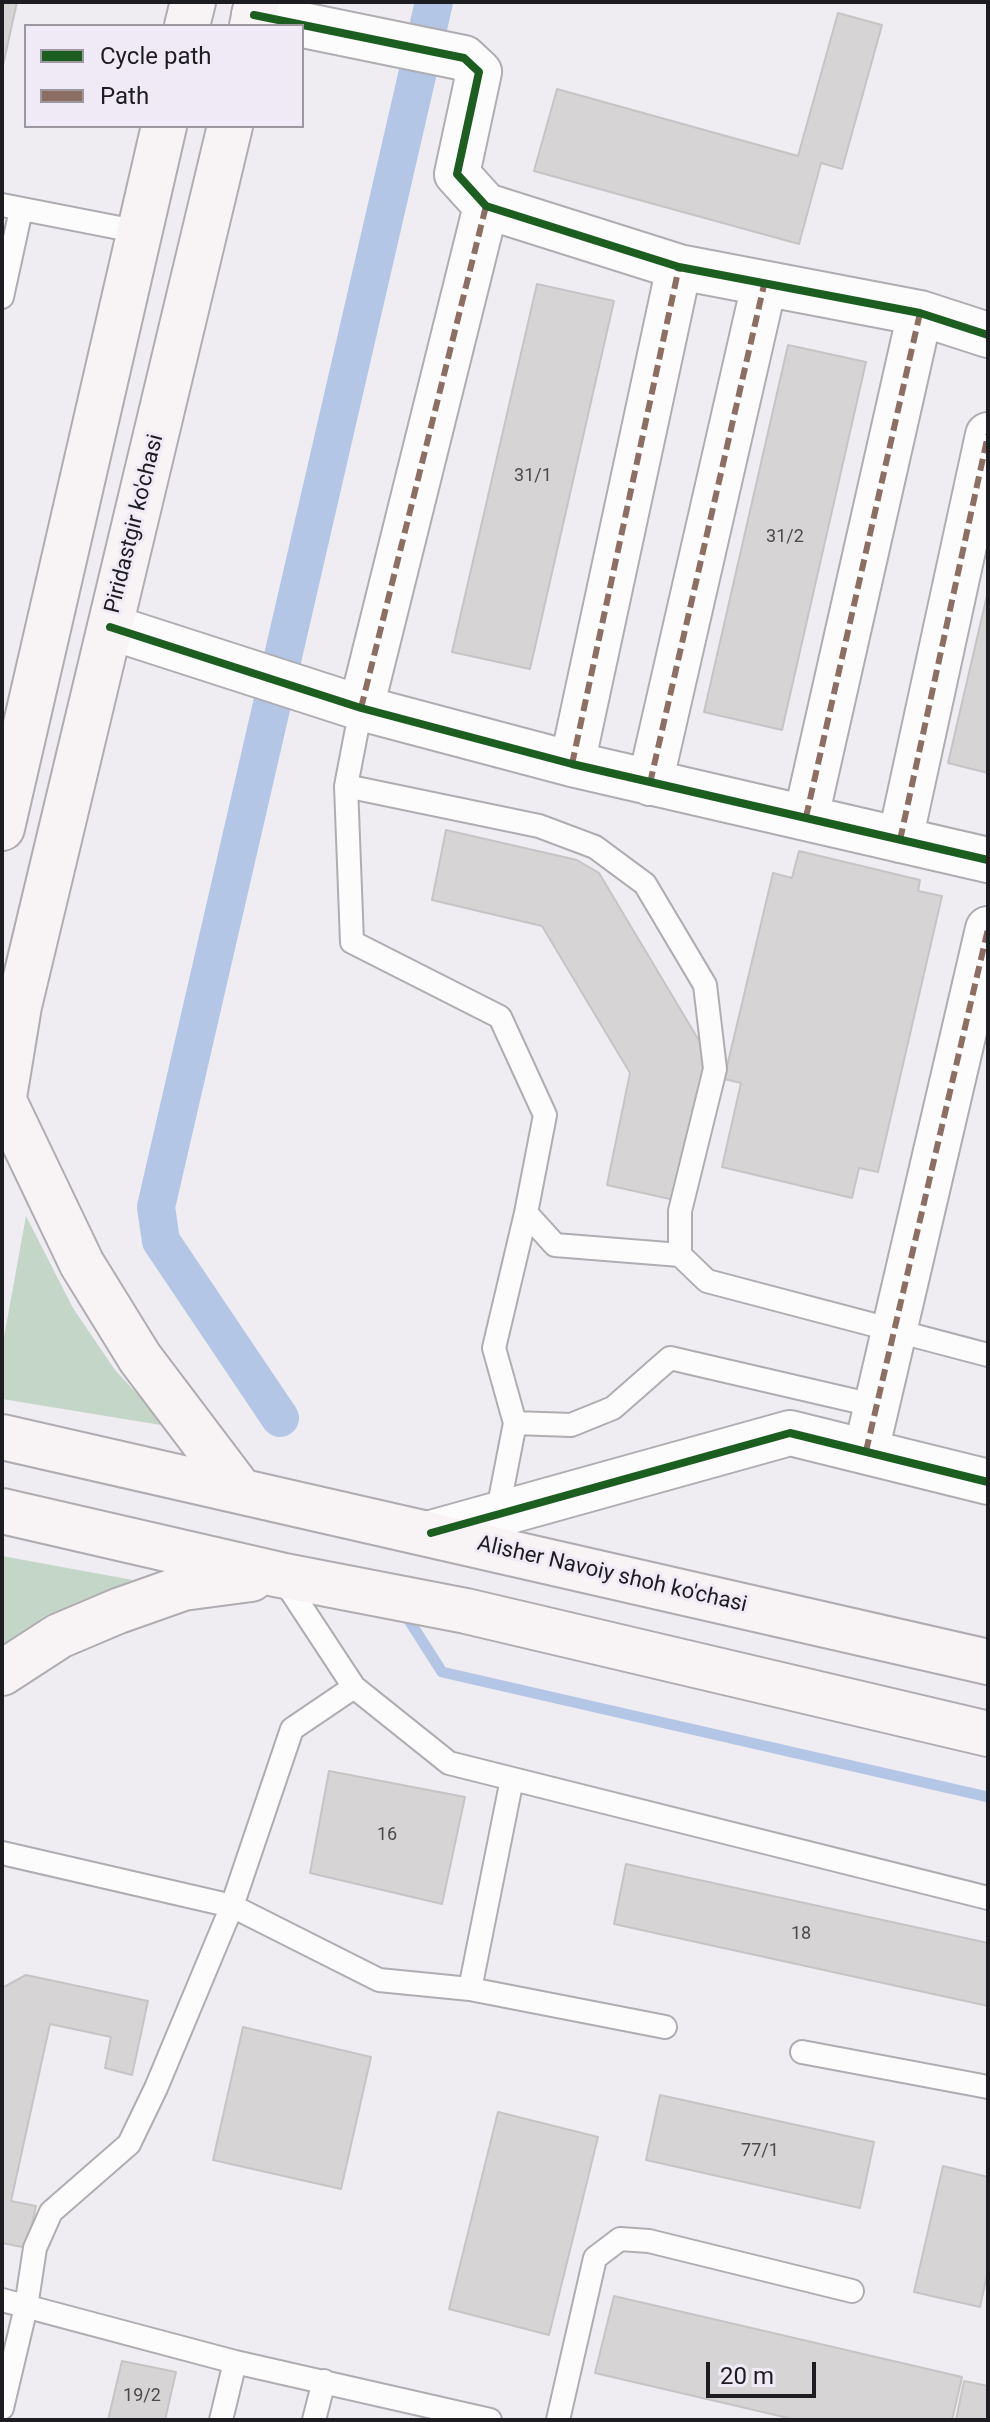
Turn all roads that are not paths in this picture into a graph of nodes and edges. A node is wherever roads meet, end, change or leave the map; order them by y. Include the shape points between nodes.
1 (193, 2) edge
2 (254, 14) edge
3 (188, 24) edge
4 (303, 24) edge
5 (304, 24) edge
6 (164, 128) edge
7 (230, 128) edge
8 (486, 206) junction
9 (11, 207) edge
10 (140, 232) junction
11 (679, 267) junction
12 (764, 285) junction
13 (2, 297) edge
14 (920, 313) junction
15 (988, 335) edge
16 (988, 435) edge
17 (110, 627) junction
18 (15, 706) edge
19 (361, 708) junction
20 (572, 764) junction
21 (650, 783) junction
22 (346, 786) junction
23 (806, 817) junction
24 (2, 828) edge
25 (900, 840) junction
26 (988, 860) edge
27 (988, 929) edge
28 (3, 1105) edge
29 (526, 1213) junction
30 (680, 1255) junction
31 (895, 1333) junction
32 (988, 1355) edge
33 (877, 1406) junction
34 (515, 1423) junction
35 (2, 1437) edge
36 (866, 1451) junction
37 (988, 1482) edge
38 (239, 1489) junction
39 (2, 1511) edge
40 (497, 1515) junction
41 (431, 1533) junction
42 (280, 1575) junction
43 (988, 1662) edge
44 (2, 1673) edge
45 (354, 1687) junction
46 (988, 1734) edge
47 (512, 1779) junction
48 (2, 1853) edge
49 (988, 1898) edge
50 (232, 1906) junction
51 (470, 1989) junction
52 (665, 2027) dead end
53 (802, 2052) dead end
54 (988, 2087) edge
55 (852, 2291) dead end
56 (2, 2300) edge
57 (26, 2307) junction
58 (235, 2362) junction
59 (324, 2381) junction
60 (2, 2408) edge
61 (221, 2420) edge
62 (314, 2420) edge
63 (490, 2420) edge
64 (558, 2420) edge

1 - 3 main road
2 - 4 street
5 - 8 street via 464,58 479,72 457,174
6 - 10 main road
7 - 17 main road, Piridastgir ko'chasi
8 - 11 street
8 - 19 street
9 - 10 lane
9 - 13 lane
10 - 18 main road
11 - 12 street
11 - 20 street
12 - 14 street
12 - 21 street
14 - 15 street
14 - 23 street
16 - 25 street
17 - 19 street
17 - 28 main road, Piridastgir ko'chasi via 19,1006
18 - 24 main road
19 - 20 street
19 - 22 lane
20 - 21 street
21 - 23 street
22 - 29 lane via 352,942 500,1017 545,1115
22 - 30 lane via 539,826 595,847 645,884 705,985 715,1069 680,1211
23 - 25 street
25 - 26 street
27 - 31 street
28 - 38 main road via 82,1264 140,1358
29 - 30 lane via 555,1245
29 - 34 lane via 494,1348
30 - 31 lane via 707,1281
31 - 32 lane
31 - 33 street
33 - 34 lane via 670,1358 613,1408 571,1425
33 - 36 street
34 - 40 lane
35 - 38 main road, Alisher Navoiy shoh ko'chasi
36 - 37 street
36 - 40 street via 790,1433
38 - 41 main road, Alisher Navoiy shoh ko'chasi
39 - 42 main road
40 - 41 street
41 - 43 main road, Alisher Navoiy shoh ko'chasi
42 - 44 main road via 183,1588 157,1597 59,1636
42 - 45 lane
42 - 46 main road via 466,1611
45 - 47 lane via 449,1763
45 - 50 lane via 292,1729
47 - 49 lane
47 - 51 lane
48 - 50 lane
50 - 51 lane via 379,1980
50 - 57 lane via 129,2144 51,2212 35,2248
51 - 52 lane
53 - 54 lane
55 - 64 lane via 649,2241 620,2239 595,2258
56 - 57 lane
57 - 58 lane
57 - 60 lane
58 - 59 lane
58 - 61 lane
59 - 62 lane
59 - 63 lane

